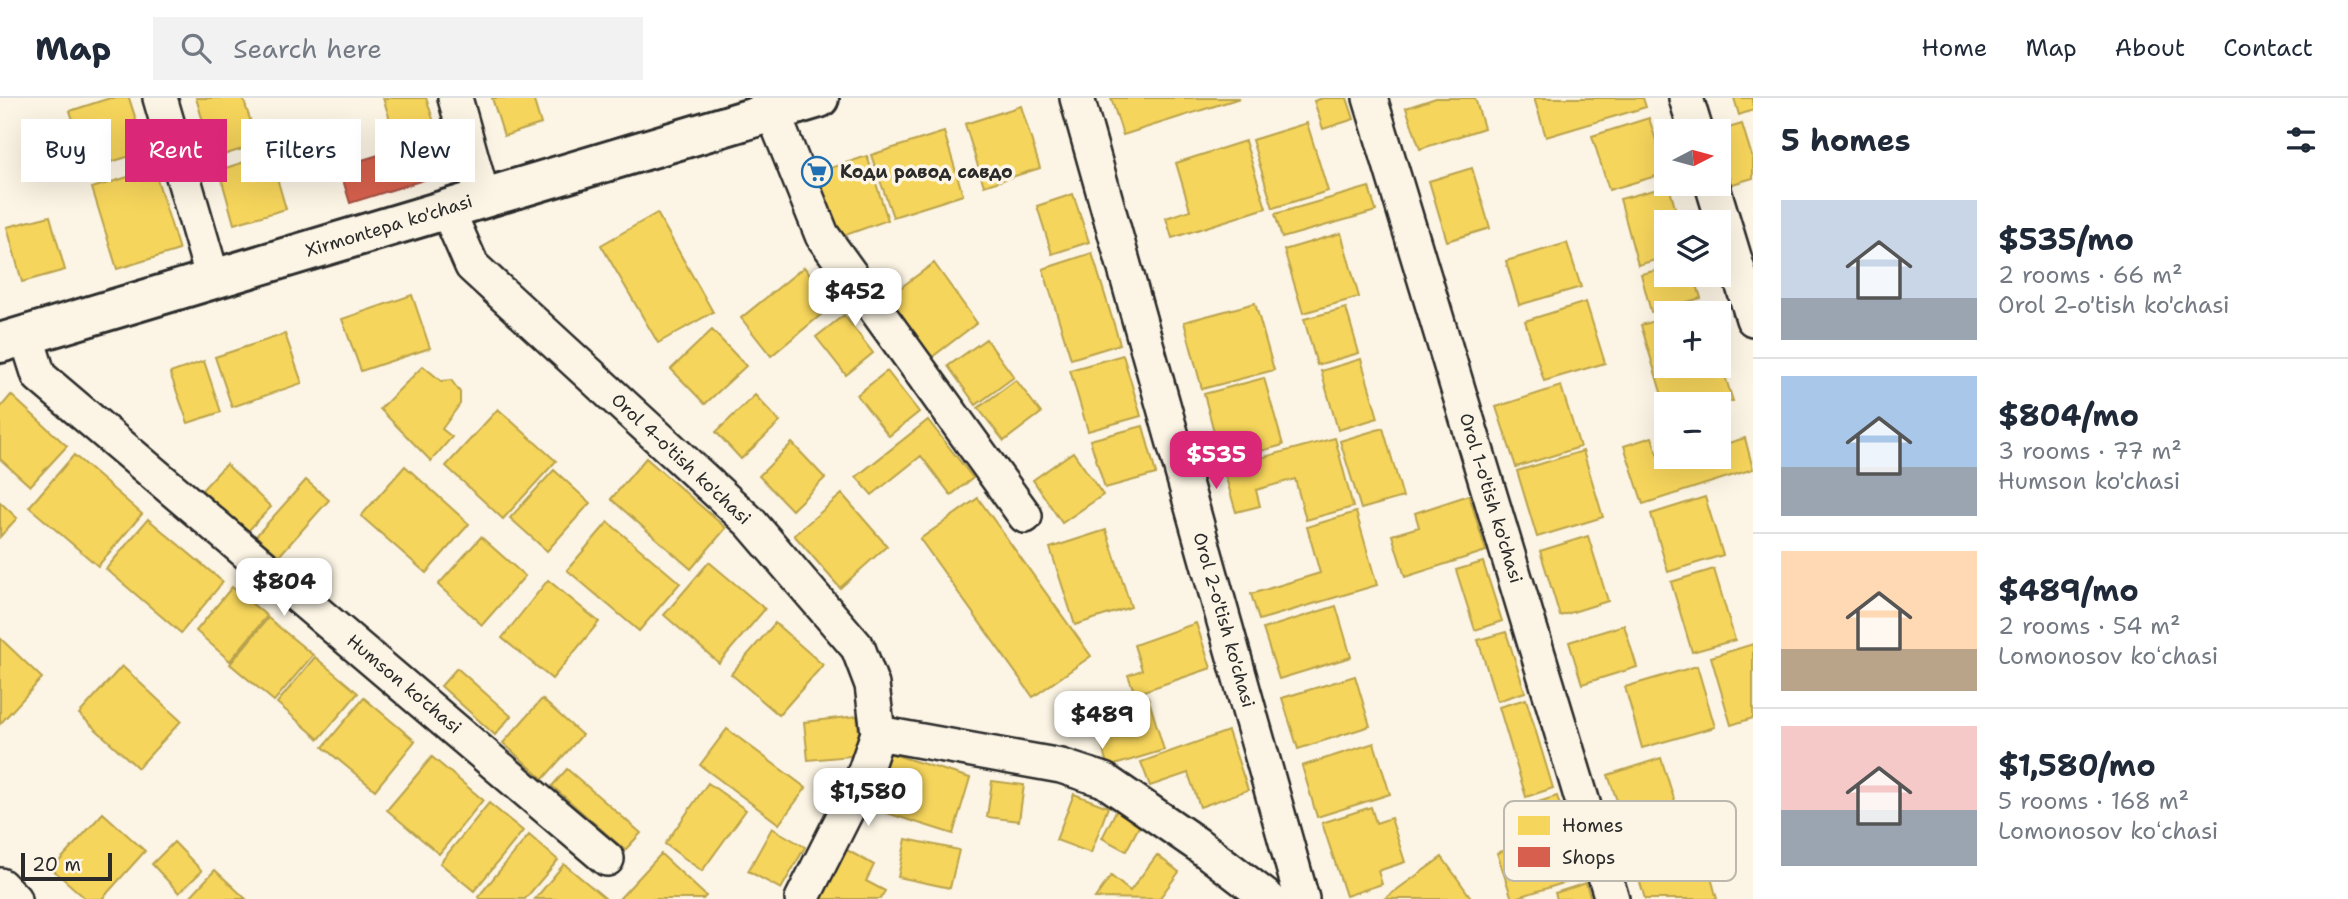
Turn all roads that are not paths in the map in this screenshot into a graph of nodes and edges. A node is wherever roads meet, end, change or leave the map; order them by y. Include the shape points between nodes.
1 (160, 98) edge
2 (455, 98) edge
3 (819, 98) edge
4 (1077, 98) edge
5 (1370, 98) edge
6 (1686, 98) edge
7 (769, 105) edge
8 (1692, 119) edge
9 (1716, 196) edge
10 (483, 198) junction
11 (447, 209) junction
12 (213, 279) junction
13 (1753, 319) edge
14 (13, 339) edge
15 (1025, 516) dead end
16 (878, 733) junction
17 (1582, 801) edge
18 (607, 859) dead end
19 (1607, 881) edge
20 (0, 886) edge
21 (14, 899) edge
22 (802, 899) edge
23 (1269, 899) edge
24 (1302, 899) edge
25 (1612, 899) edge

1 - 12 street
2 - 10 street
3 - 7 street, Xirmontepa ko'chasi
4 - 24 street, Orol 2-o'tish ko'chasi
5 - 17 street, Orol 1-o'tish ko'chasi
6 - 8 street
7 - 10 street, Xirmontepa ko'chasi
7 - 15 street via 822,235
9 - 13 street
10 - 11 street, Xirmontepa ko'chasi
11 - 12 street, Xirmontepa ko'chasi
11 - 16 street, Orol 4-o'tish ko'chasi via 472,266 750,522 858,648 872,685
12 - 14 street, Xirmontepa ko'chasi
14 - 18 street, Humson ko'chasi via 39,376
16 - 22 street via 862,780
16 - 23 street via 1061,766 1104,780
19 - 25 street, Orol 1-o'tish ko'chasi
20 - 21 street

